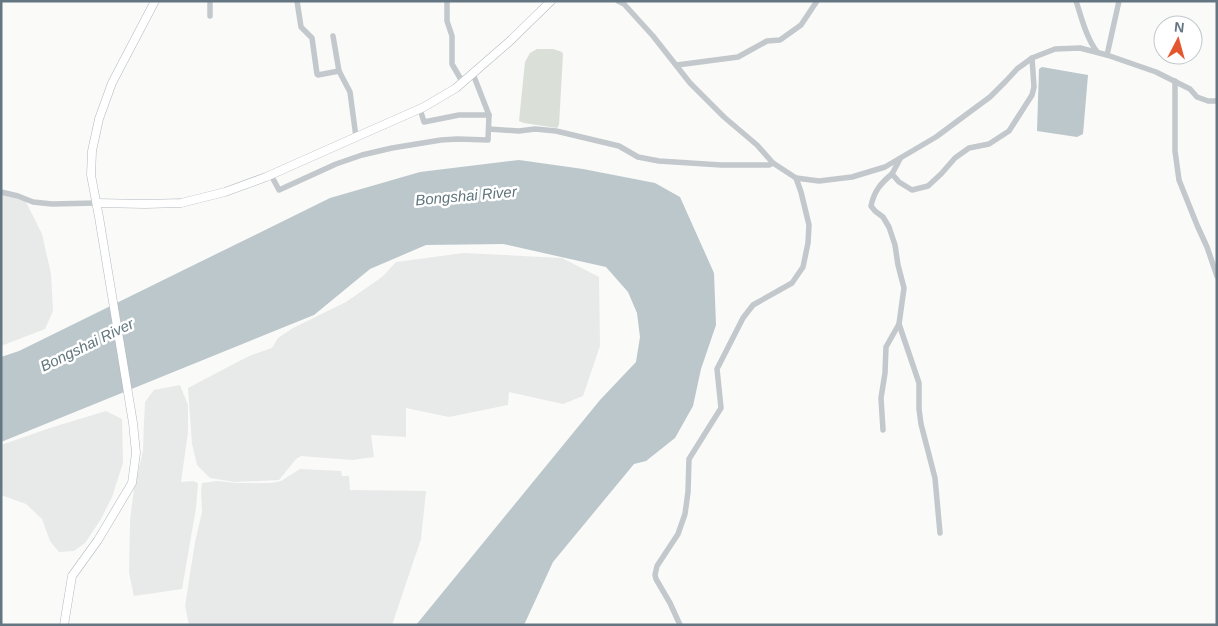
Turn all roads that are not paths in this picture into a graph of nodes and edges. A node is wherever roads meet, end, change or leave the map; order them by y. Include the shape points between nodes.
1 (155, 1) edge
2 (210, 1) edge
3 (297, 1) edge
4 (447, 1) edge
5 (551, 1) edge
6 (618, 1) edge
7 (817, 1) edge
8 (1076, 1) edge
9 (1119, 1) edge
10 (210, 16) dead end
11 (333, 36) dead end
12 (1097, 52) junction
13 (1107, 55) junction
14 (1032, 58) junction
15 (677, 65) junction
16 (339, 71) junction
17 (473, 74) junction
18 (1175, 81) junction
19 (463, 83) junction
20 (1217, 101) edge
21 (420, 109) junction
22 (489, 115) junction
23 (488, 129) junction
24 (356, 137) junction
25 (900, 158) junction
26 (773, 163) junction
27 (892, 174) junction
28 (271, 175) junction
29 (796, 178) junction
30 (1, 192) edge
31 (97, 203) junction
32 (1217, 276) edge
33 (899, 324) junction
34 (883, 430) dead end
35 (940, 533) dead end
36 (64, 625) edge
37 (680, 625) edge

1 - 31 main road via 112,83 99,119 91,175
2 - 10 street
3 - 16 street via 301,28 312,38 317,74
4 - 19 street via 452,64
5 - 17 main road
6 - 15 street
7 - 15 street via 801,25 780,40 767,41 738,57
8 - 12 street
9 - 13 street
11 - 16 street
12 - 13 street
12 - 14 street via 1080,48 1055,49
13 - 18 street
14 - 25 street via 990,97 936,137
14 - 27 street via 1032,95 1009,131 989,144 969,148 928,186 912,190
15 - 26 street via 690,83
16 - 24 street via 350,92
17 - 19 main road
17 - 22 street
18 - 20 street via 1197,97
18 - 32 street via 1175,151 1179,180
19 - 21 main road
21 - 22 street via 424,122 459,115
21 - 24 main road
22 - 23 street
23 - 26 street via 556,131 619,146 638,156 659,161 721,165
23 - 28 street via 488,140 441,140 362,155 278,190
24 - 28 main road
25 - 27 street
25 - 29 street via 885,167 852,177 819,181
26 - 29 street
27 - 33 street via 873,196 871,206 883,217 895,245 904,288
28 - 31 main road via 225,192 181,202
29 - 37 street via 810,225 803,267 792,283 753,305 717,369 721,408 689,459 685,514 678,534 657,566 656,579
30 - 31 street via 33,202
31 - 36 main road via 136,453 132,483 72,576
33 - 34 street via 886,347 881,398
33 - 35 street via 919,383 921,424 935,478

